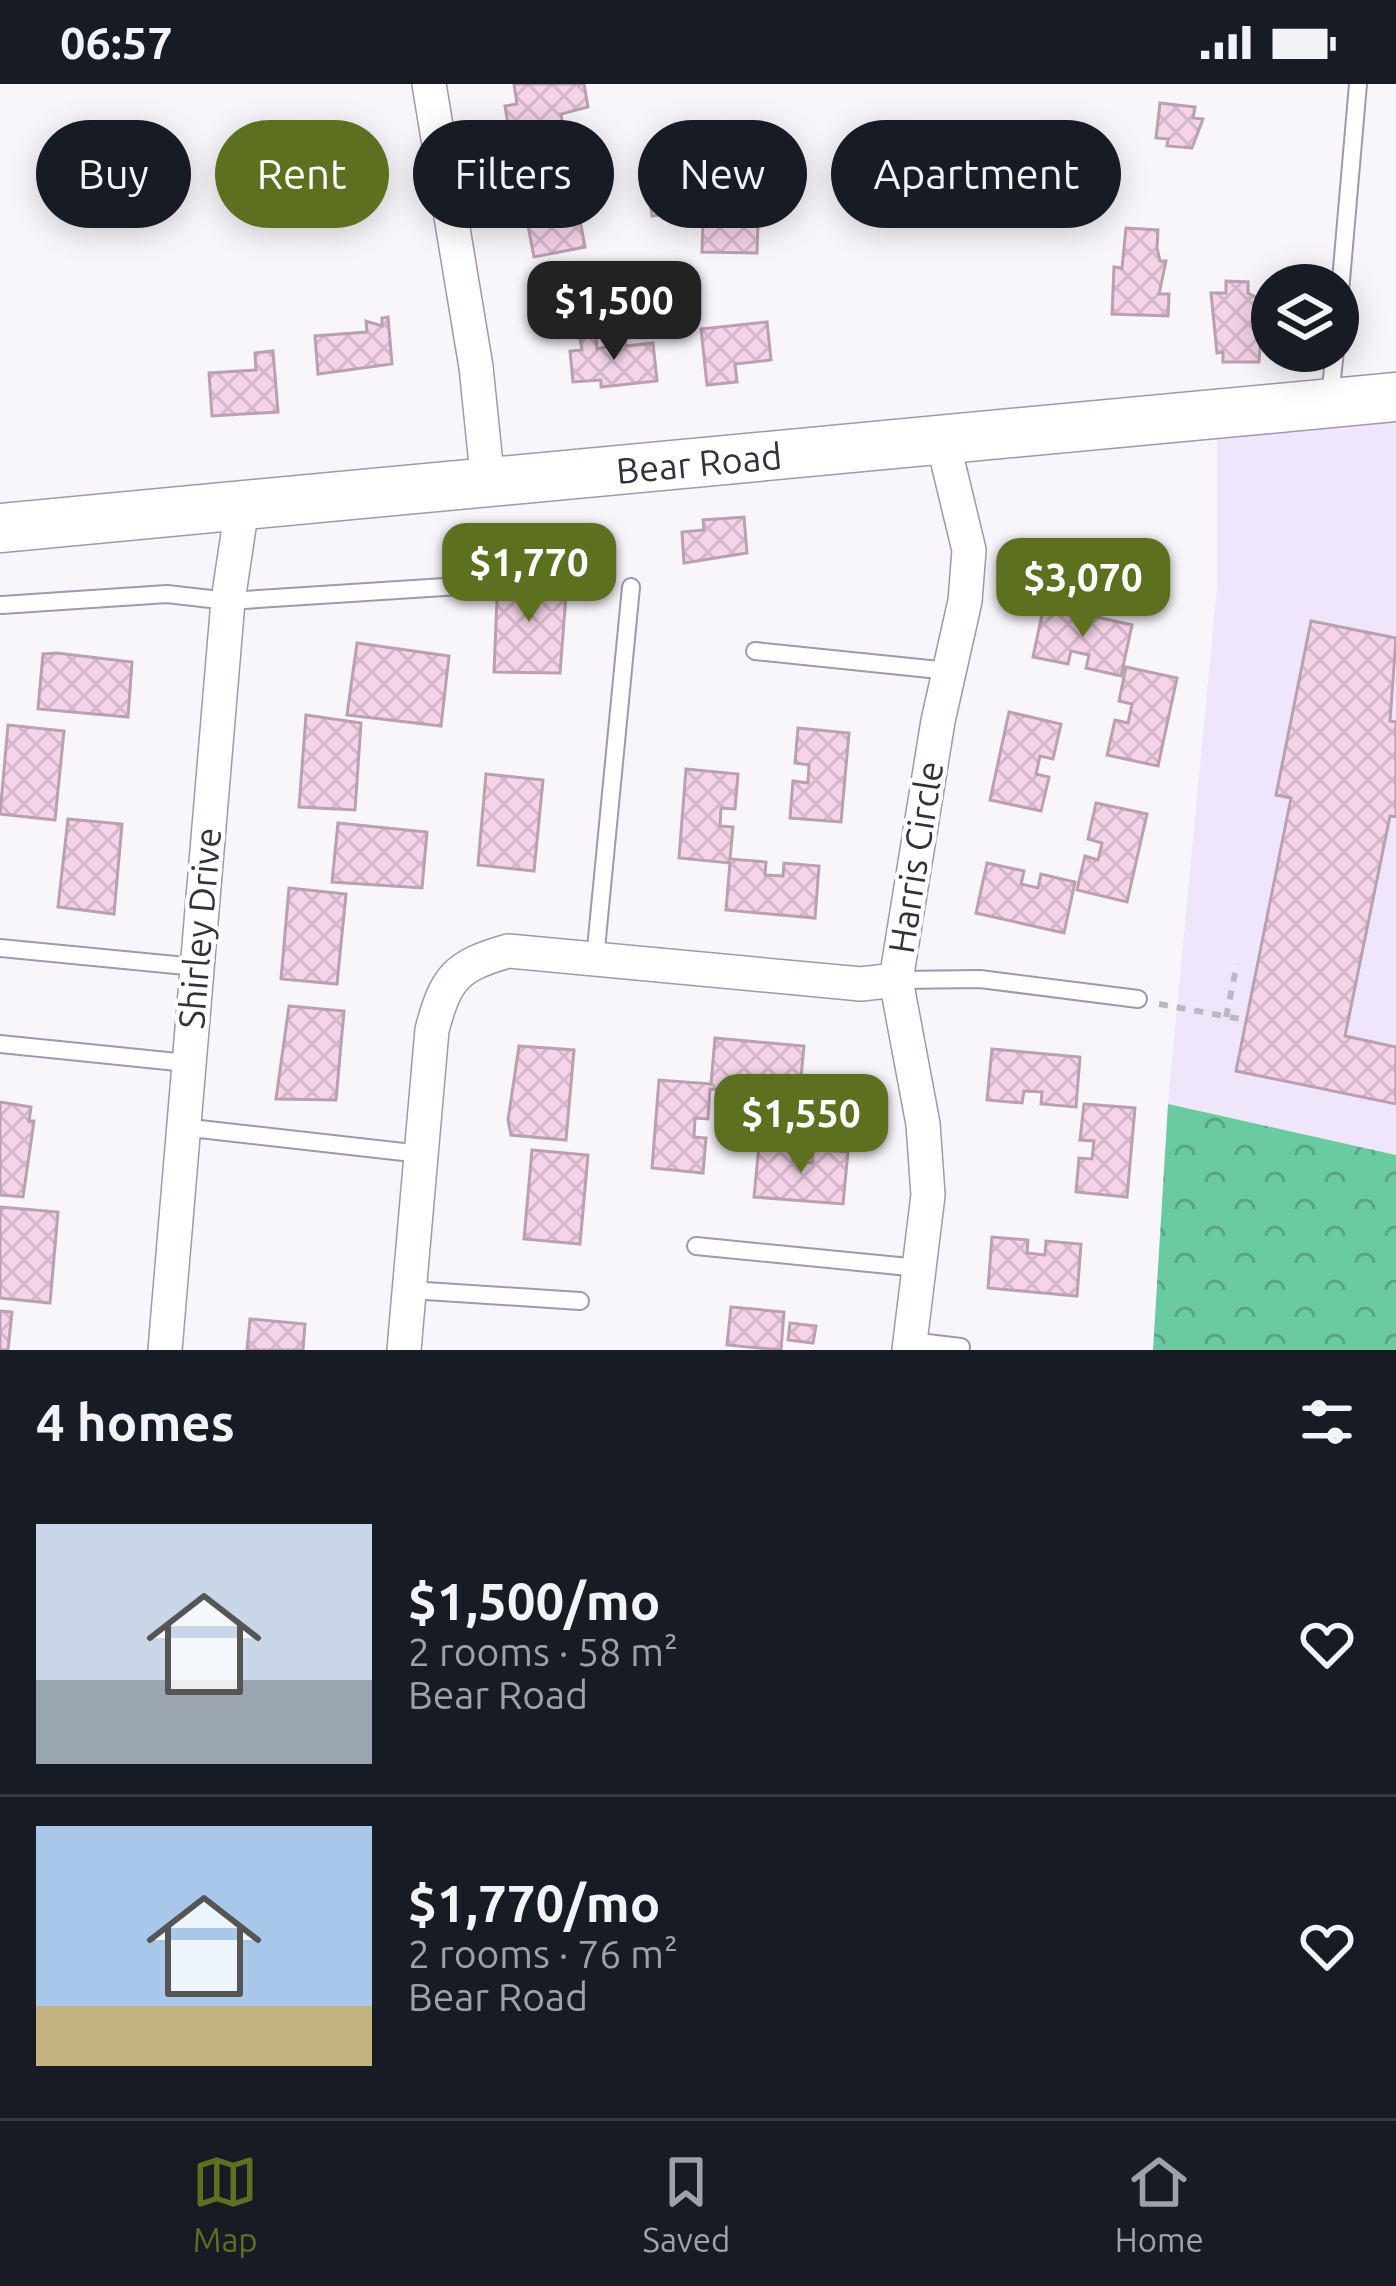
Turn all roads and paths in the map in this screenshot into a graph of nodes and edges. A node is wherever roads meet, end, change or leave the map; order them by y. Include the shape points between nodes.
1 (429, 84) edge
2 (1358, 84) edge
3 (1342, 264) edge
4 (1333, 372) edge
5 (1396, 397) edge
6 (1330, 403) junction
7 (943, 438) junction
8 (488, 484) junction
9 (242, 507) junction
10 (0, 528) edge
11 (460, 586) dead end
12 (631, 587) dead end
13 (228, 601) junction
14 (2, 605) edge
15 (755, 651) dead end
16 (949, 671) junction
17 (0, 948) edge
18 (595, 959) junction
19 (1237, 964) dead end
20 (196, 968) junction
21 (896, 980) junction
22 (1138, 999) joint
23 (1226, 1017) junction
24 (1246, 1021) dead end
25 (0, 1044) edge
26 (187, 1063) junction
27 (182, 1127) junction
28 (422, 1154) junction
29 (696, 1246) dead end
30 (919, 1268) junction
31 (410, 1290) junction
32 (580, 1301) dead end
33 (910, 1345) edge
34 (962, 1347) edge
35 (165, 1350) edge
36 (404, 1350) edge

1 - 8 street
2 - 3 lane
4 - 6 lane
5 - 6 main road, Bear Road
6 - 7 main road, Bear Road
7 - 8 main road, Bear Road
7 - 16 street, Harris Circle via 969,550
8 - 9 main road, Bear Road
9 - 10 main road, Bear Road
9 - 13 street, Shirley Drive
11 - 13 lane
12 - 18 lane
13 - 14 lane via 166,594
13 - 20 street, Shirley Drive
15 - 16 lane
16 - 21 street, Harris Circle
17 - 20 lane
18 - 21 street via 861,984
18 - 28 street via 508,951 467,963 442,992 432,1030
19 - 23 path
20 - 26 street, Shirley Drive
21 - 22 lane via 980,979
21 - 30 street, Harris Circle via 923,1124 928,1196
22 - 23 path
23 - 24 path
25 - 26 lane
26 - 27 street, Shirley Drive
27 - 28 lane
27 - 35 street, Shirley Drive
28 - 31 street
29 - 30 lane
30 - 33 street, Harris Circle
31 - 32 lane
31 - 36 street
33 - 34 lane

